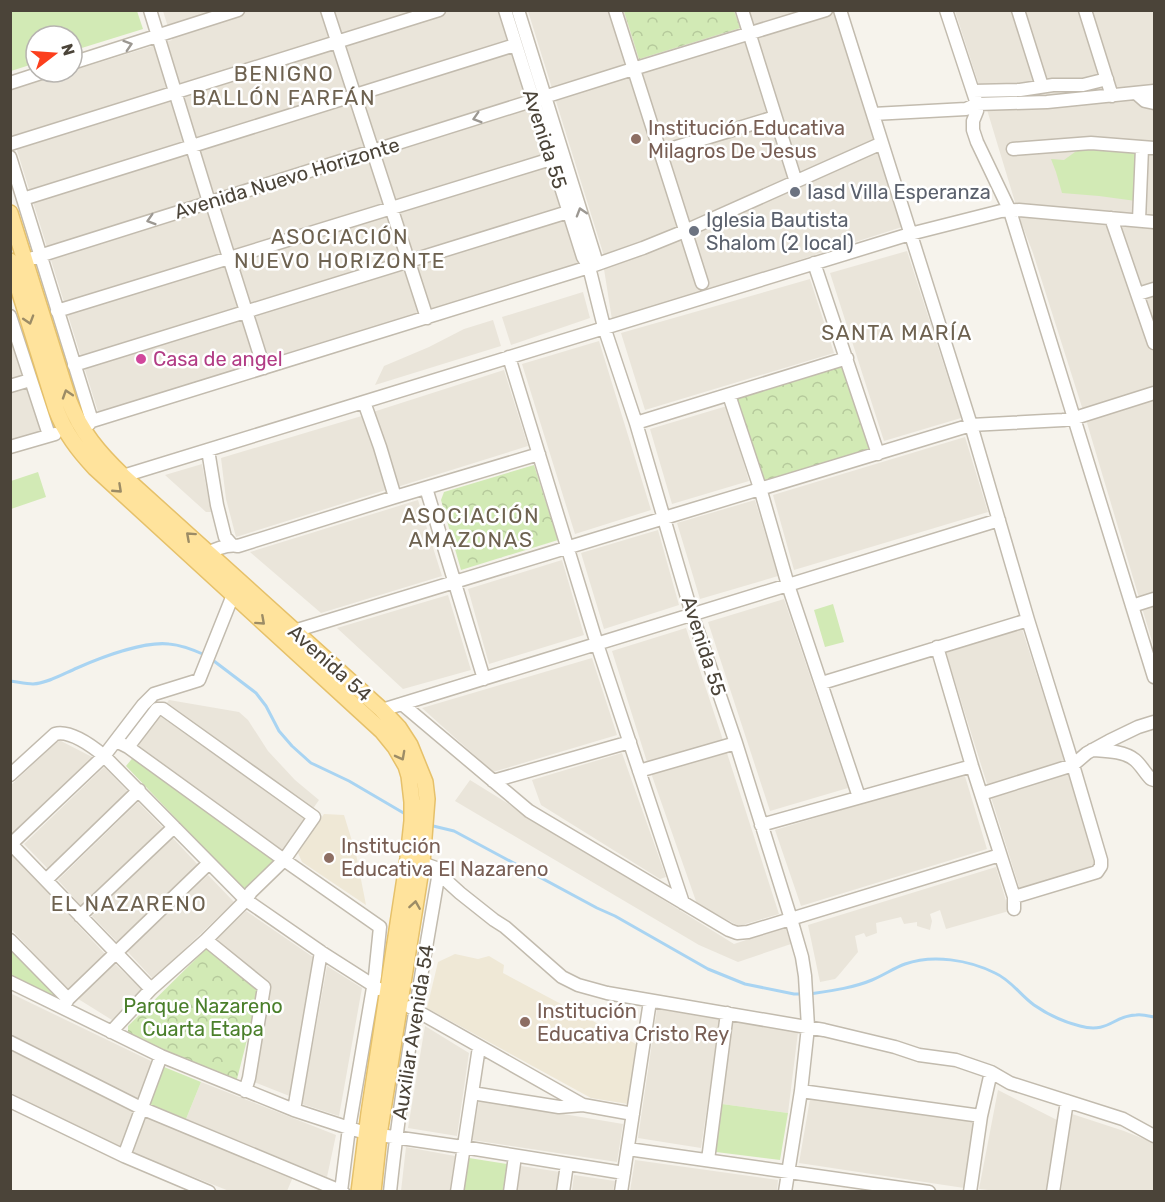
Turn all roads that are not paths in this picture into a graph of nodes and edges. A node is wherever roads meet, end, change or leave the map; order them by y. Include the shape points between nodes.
1 (150, 10) edge
2 (238, 10) edge
3 (327, 10) edge
4 (439, 10) edge
5 (505, 10) edge
6 (518, 10) edge
7 (615, 10) edge
8 (742, 10) edge
9 (826, 10) edge
10 (840, 10) edge
11 (946, 10) edge
12 (1018, 10) edge
13 (1085, 10) edge
14 (749, 33) junction
15 (158, 36) junction
16 (337, 42) junction
17 (515, 45) junction
18 (84, 59) edge
19 (633, 69) junction
20 (1107, 79) junction
21 (1042, 86) junction
22 (1155, 91) edge
23 (176, 93) junction
24 (1137, 94) junction
25 (354, 95) junction
26 (1112, 96) junction
27 (975, 98) junction
28 (539, 99) junction
29 (1155, 102) edge
30 (873, 114) junction
31 (775, 117) junction
32 (882, 143) junction
33 (10, 144) edge
34 (192, 145) junction
35 (1148, 148) edge
36 (1013, 149) dead end
37 (372, 151) junction
38 (660, 152) junction
39 (10, 157) edge
40 (551, 159) junction
41 (796, 182) junction
42 (23, 199) junction
43 (209, 202) junction
44 (391, 207) junction
45 (1010, 211) junction
46 (568, 212) junction
47 (10, 213) edge
48 (1111, 218) junction
49 (1139, 220) junction
50 (1155, 222) edge
51 (685, 231) junction
52 (910, 234) junction
53 (40, 255) junction
54 (229, 258) junction
55 (409, 262) junction
56 (14, 263) edge
57 (814, 263) junction
58 (589, 267) junction
59 (702, 284) dead end
60 (1155, 289) edge
61 (1138, 294) junction
62 (57, 311) junction
63 (246, 312) junction
64 (427, 318) junction
65 (11, 323) edge
66 (603, 327) junction
67 (1155, 344) edge
68 (508, 357) junction
69 (847, 358) junction
70 (74, 365) junction
71 (264, 368) junction
72 (30, 380) junction
73 (10, 386) edge
74 (1155, 393) edge
75 (729, 395) junction
76 (364, 402) junction
77 (1075, 418) junction
78 (636, 423) junction
79 (971, 425) junction
80 (87, 426) junction
81 (66, 431) junction
82 (49, 435) junction
83 (10, 447) edge
84 (208, 450) junction
85 (539, 454) junction
86 (878, 454) junction
87 (123, 476) junction
88 (426, 488) junction
89 (760, 488) junction
90 (395, 497) junction
91 (664, 518) junction
92 (999, 520) junction
93 (232, 545) junction
94 (568, 547) junction
95 (201, 556) junction
96 (455, 583) junction
97 (788, 585) junction
98 (233, 595) junction
99 (1155, 599) edge
100 (1132, 606) junction
101 (692, 614) junction
102 (1028, 620) junction
103 (294, 632) junction
104 (597, 644) junction
105 (937, 647) junction
106 (1155, 677) edge
107 (484, 679) junction
108 (822, 682) junction
109 (402, 704) junction
110 (382, 710) junction
111 (1155, 722) edge
112 (116, 741) junction
113 (630, 742) junction
114 (736, 743) junction
115 (128, 747) junction
116 (1092, 750) junction
117 (104, 756) junction
118 (1073, 765) junction
119 (972, 766) junction
120 (639, 771) junction
121 (10, 775) edge
122 (1155, 780) edge
123 (493, 781) junction
124 (139, 790) junction
125 (981, 794) junction
126 (859, 796) junction
127 (760, 825) junction
128 (174, 827) junction
129 (11, 844) edge
130 (1000, 855) junction
131 (284, 860) junction
132 (422, 862) junction
133 (209, 863) junction
134 (439, 873) junction
135 (46, 880) junction
136 (246, 900) junction
137 (683, 903) junction
138 (80, 916) junction
139 (791, 919) junction
140 (10, 940) edge
141 (206, 940) junction
142 (116, 952) junction
143 (321, 952) junction
144 (10, 982) edge
145 (372, 985) junction
146 (151, 989) junction
147 (394, 998) junction
148 (650, 1000) junction
149 (65, 1003) junction
150 (416, 1011) junction
151 (727, 1013) junction
152 (808, 1027) junction
153 (111, 1032) junction
154 (10, 1042) edge
155 (479, 1047) junction
156 (161, 1056) junction
157 (991, 1072) junction
158 (245, 1091) junction
159 (801, 1091) junction
160 (472, 1094) junction
161 (10, 1101) edge
162 (1067, 1101) junction
163 (584, 1105) junction
164 (141, 1108) junction
165 (294, 1110) junction
166 (633, 1114) junction
167 (981, 1116) junction
168 (349, 1128) junction
169 (373, 1134) junction
170 (1155, 1136) edge
171 (396, 1137) junction
172 (463, 1147) junction
173 (628, 1149) junction
174 (124, 1156) junction
175 (515, 1156) junction
176 (708, 1160) junction
177 (567, 1164) junction
178 (788, 1171) junction
179 (624, 1173) junction
180 (321, 1188) edge
181 (209, 1191) edge
182 (342, 1191) edge
183 (359, 1191) edge
184 (373, 1191) edge
185 (390, 1191) edge
186 (457, 1191) edge
187 (510, 1191) edge
188 (563, 1191) edge
189 (621, 1191) edge
190 (785, 1191) edge
191 (929, 1191) edge
192 (970, 1191) edge
193 (1053, 1191) edge

1 - 15 street
2 - 15 street
3 - 16 street
4 - 16 street
5 - 17 street, Avenida 55
6 - 28 street, Avenida 55
7 - 19 street
8 - 14 street
9 - 14 street, Avenida Nuevo Horizonte
10 - 30 street
11 - 27 street
12 - 21 street
13 - 20 street
14 - 19 street, Avenida Nuevo Horizonte
14 - 31 street
18 -> 15 street
15 - 23 street
16 - 23 street
16 - 25 street
17 - 25 street
17 - 28 street, Avenida 55
19 - 28 street, Avenida Nuevo Horizonte
19 - 38 street
20 - 21 street via 1083,85
20 - 26 street
21 - 27 street
22 - 24 street
23 - 33 street
23 - 34 street
24 - 26 street
24 - 29 street via 1145,101
25 - 34 street
25 - 37 street
26 - 27 street via 1047,102
27 - 30 street via 966,109
27 - 45 street via 973,130
28 -> 37 street, Avenida Nuevo Horizonte
28 - 40 street, Avenida 55
58 -> 28 street, Avenida 55 via 595,257
30 - 32 street
31 - 38 street
31 - 41 street
32 - 41 street
32 - 52 street
34 - 42 street
34 - 43 street
35 - 36 street via 1091,143
35 - 49 street
37 - 43 street, Avenida Nuevo Horizonte
37 - 44 street
38 - 51 street
39 - 42 street
40 - 44 street
40 - 46 street, Avenida 55
41 - 51 street
42 - 53 street
43 -> 53 street, Avenida Nuevo Horizonte
43 - 54 street
44 - 54 street
44 - 55 street
45 - 48 street
45 - 52 street
45 - 77 street
46 - 55 street
46 - 58 street, Avenida 55
47 - 56 main road, Avenida 54
48 - 49 street
48 - 61 street
49 - 50 street
51 - 58 street
51 - 59 street
52 - 57 street
52 - 79 street
53 - 56 street, Avenida Nuevo Horizonte
53 - 62 street
54 - 62 street
54 - 63 street
55 - 63 street
55 - 64 street
80 -> 56 main road, Avenida 54 via 69,400
56 -> 81 main road, Avenida 54 via 56,409
57 - 66 street
57 - 69 street
58 - 64 street
58 - 66 street, Avenida 55
60 - 61 street
61 - 67 street
62 - 70 street
63 - 70 street
63 - 71 street
64 - 71 street
65 - 72 street
66 - 68 street
66 - 78 street, Avenida 55
68 - 76 street
68 - 85 street
69 - 75 street
69 - 86 street
70 - 80 street
71 - 80 street
72 - 73 street
72 - 82 street
74 - 77 street
75 - 78 street
75 - 89 street
76 - 84 street
76 - 90 street
77 - 79 street
77 - 100 street
78 - 91 street, Avenida 55
79 - 86 street
79 - 92 street
80 - 87 main road, Avenida 54 via 104,458
81 - 82 street
81 -> 95 main road, Avenida 54 via 95,468
82 - 83 street
84 - 87 street
84 - 93 street via 225,537
85 - 88 street
85 - 94 street
86 - 89 street
95 -> 87 main road, Avenida 54
88 - 90 street
88 - 96 street
89 - 91 street
89 - 97 street
90 - 93 street
91 - 94 street
91 - 101 street, Avenida 55
92 - 97 street
92 - 102 street
93 - 95 street
94 - 96 street
94 - 104 street
95 - 98 main road, Avenida 54
95 - 103 main road, Avenida 54
96 - 103 street
96 - 107 street
97 - 101 street
97 - 108 street
98 - 112 street via 199,680 154,694
98 -> 147 main road, Avenida 54 via 381,730 406,766 412,789 412,821
99 - 100 street
100 - 106 street
101 - 104 street
101 - 114 street, Avenida 55
102 - 105 street
102 - 118 street
103 - 110 main road, Avenida 54
104 - 107 street
104 - 113 street
105 - 108 street
105 - 119 street
107 - 109 street
108 - 126 street
109 - 110 street
109 - 123 street
110 - 132 main road, Avenida 54 via 405,736 425,782
111 - 116 street
112 - 115 street
112 - 117 street
113 - 120 street
113 - 123 street
114 - 120 street
114 - 127 street, Avenida 55
115 - 131 street
115 - 131 street via 157,709 163,709 314,817
116 - 118 street
116 - 122 street via 1128,757
117 - 121 street via 85,742 60,732
117 - 124 street
117 - 129 street
118 - 125 street
118 - 130 street via 1101,860 1097,872 1014,903
119 - 125 street
119 - 126 street
120 - 137 street
123 - 137 street via 530,811
124 - 128 street
124 - 135 street
125 - 130 street
126 - 127 street
127 - 139 street, Avenida 55
128 - 133 street
128 - 138 street
129 - 135 street
130 - 139 street
131 - 136 street
131 - 145 street via 380,927
132 - 134 street
147 -> 132 main road, Avenida 54
133 - 136 street
133 - 142 street
134 - 148 street via 562,977 607,993
134 - 150 street, Auxiliar Avenida 54
135 - 138 street
136 - 141 street
136 - 143 street
137 - 139 street via 737,933
138 - 142 street
139 - 152 street, Avenida 55 via 804,970
140 - 149 street
141 - 146 street
141 - 158 street via 264,987
142 - 146 street
142 - 149 street
143 - 145 street
143 - 165 street
144 - 149 street
145 - 147 street
145 - 168 street
146 - 153 street
147 - 150 street
147 - 169 main road, Avenida 54
148 - 151 street
148 - 166 street
149 - 153 street
150 - 155 street
150 - 171 street, Auxiliar Avenida 54
151 - 152 street
151 - 176 street
152 - 157 street via 919,1055 956,1060
152 - 159 street, Avenida 55
153 - 156 street
154 - 164 street
155 - 160 street
155 - 163 street
156 - 158 street
156 - 164 street
157 - 162 street via 1010,1083
157 - 167 street
158 - 165 street
159 - 167 street
159 - 178 street, Avenida 55
160 - 163 street via 559,1107
160 - 172 street
161 - 174 street
162 - 170 street via 1123,1119
162 - 193 street
163 - 166 street
164 - 174 street
164 - 180 street
165 - 168 street
166 - 173 street
167 - 192 street
168 - 169 street
168 - 182 street
169 - 171 street
169 - 183 main road, Avenida 54
169 - 184 main road, Avenida 54
171 - 172 street
171 - 185 street, Auxiliar Avenida 54
172 - 175 street
172 - 186 street
173 - 176 street
173 - 179 street
174 - 181 street
175 - 177 street
175 - 187 street
176 - 178 street
177 - 179 street
177 - 188 street
178 - 190 street, Avenida 55
178 - 191 street
179 - 189 street
180 - 182 street

